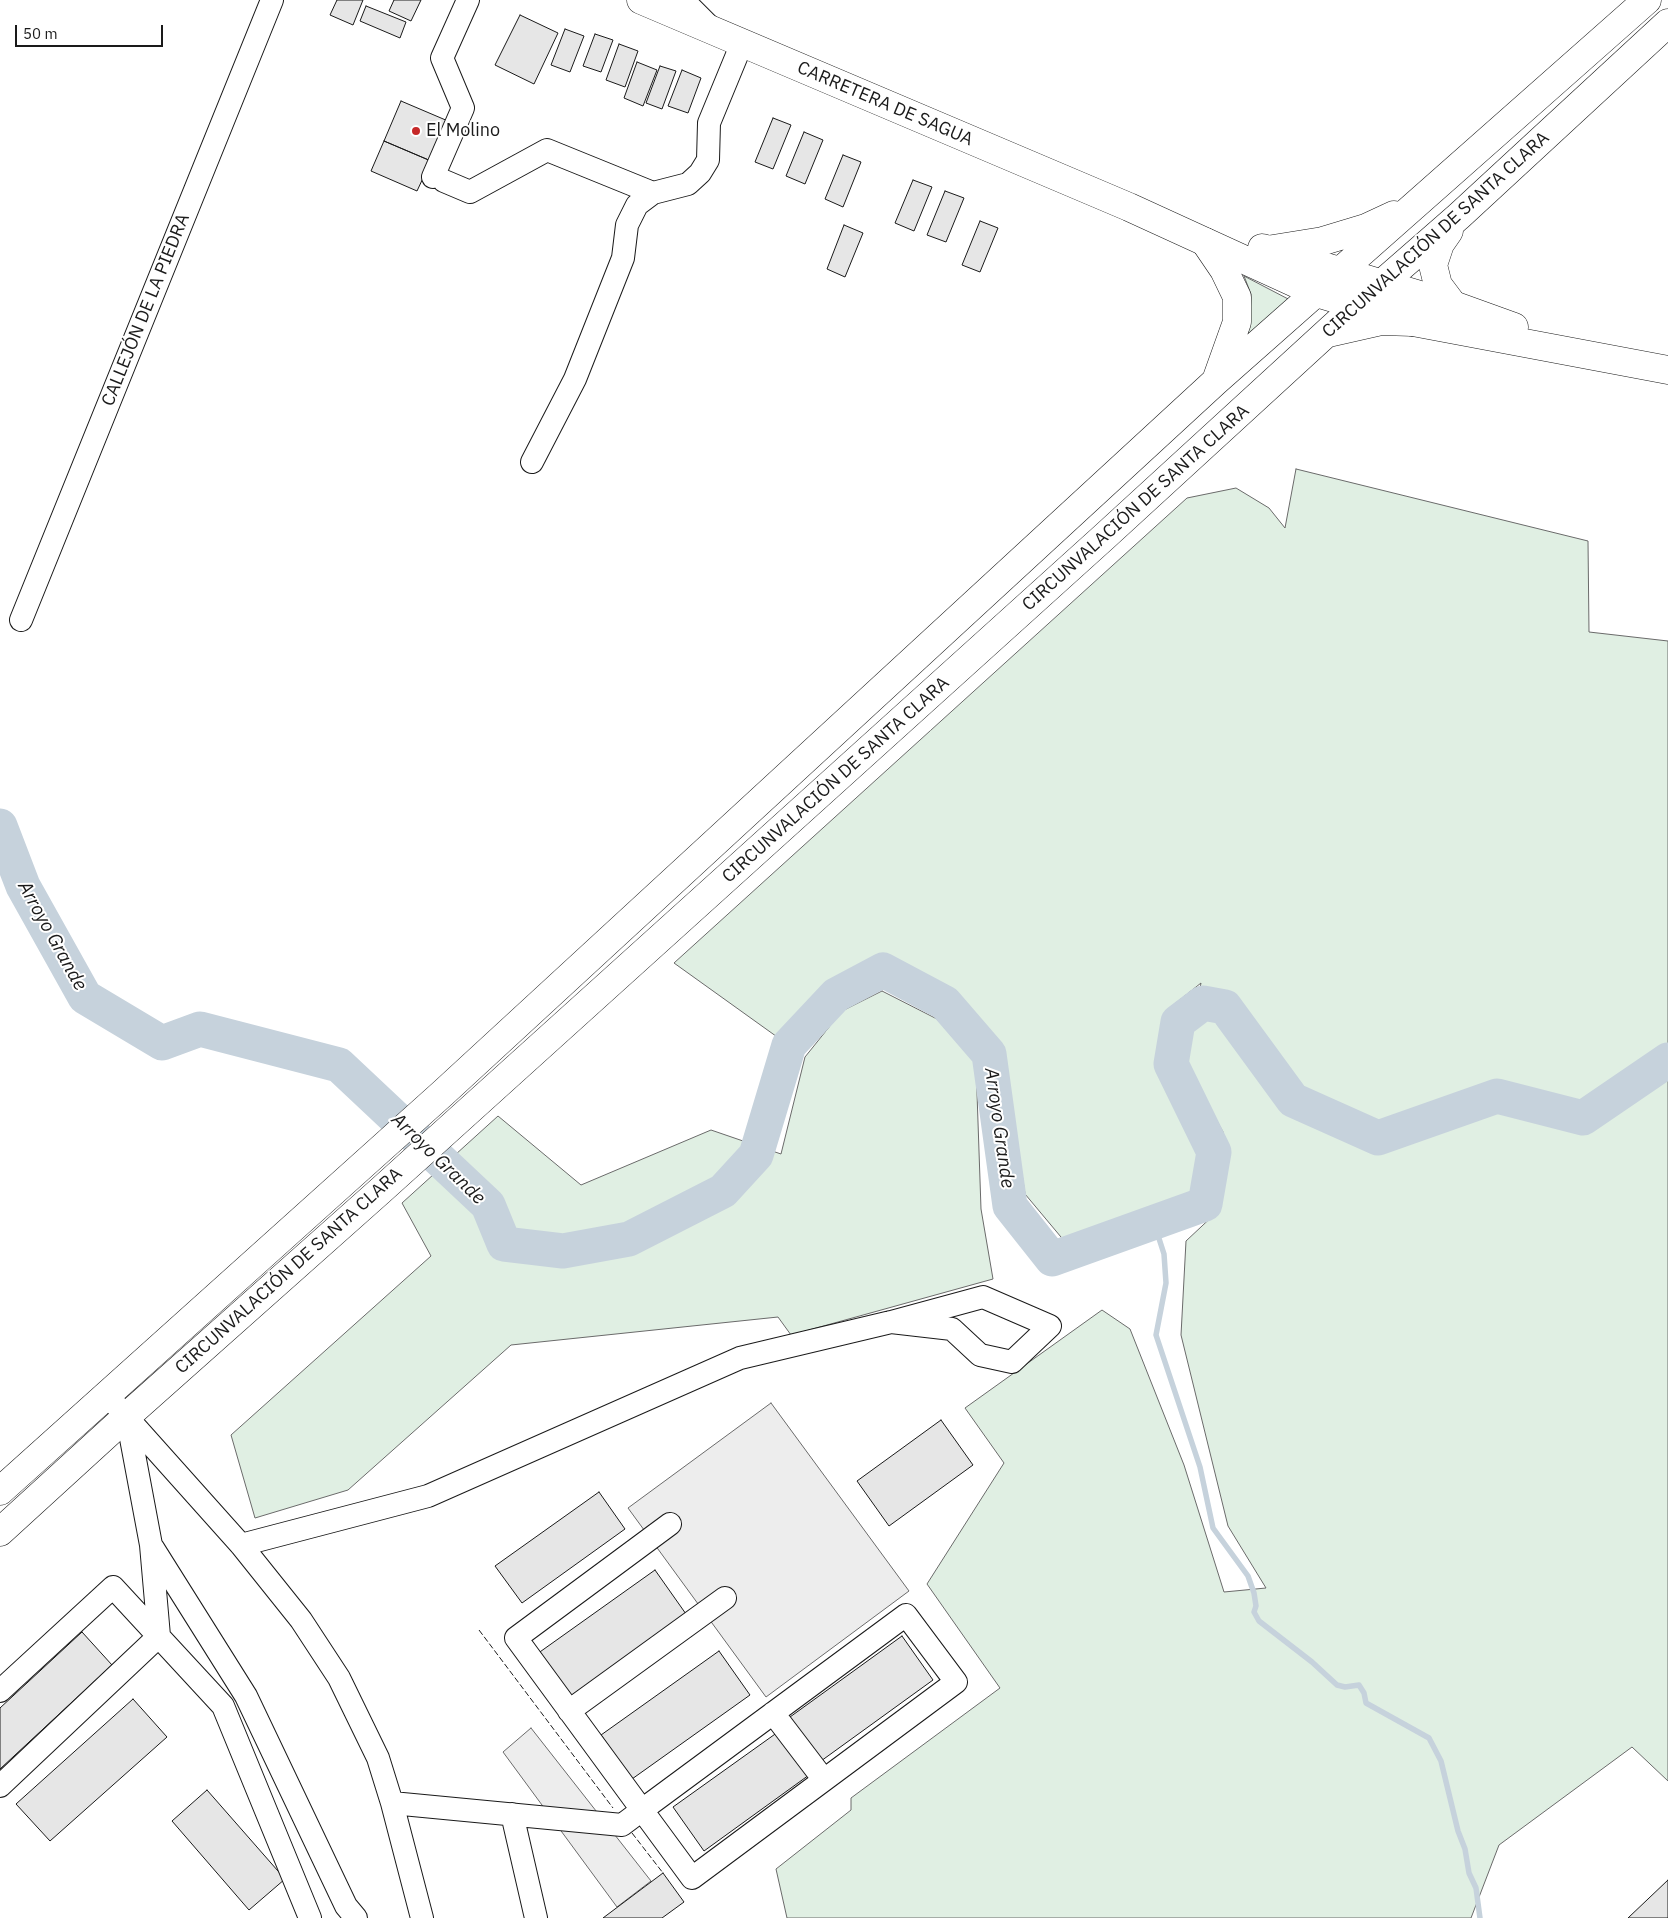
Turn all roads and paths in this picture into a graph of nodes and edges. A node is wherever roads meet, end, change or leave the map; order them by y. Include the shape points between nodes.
1 (272, 0) edge
2 (468, 0) edge
3 (641, 0) edge
4 (683, 0) edge
5 (1647, 0) edge
6 (1668, 23) edge
7 (714, 31) junction
8 (742, 43) junction
9 (653, 193) junction
10 (1416, 205) junction
11 (1129, 207) junction
12 (1459, 216) junction
13 (1205, 242) junction
14 (1267, 250) junction
15 (1341, 272) junction
16 (1380, 284) junction
17 (1317, 293) junction
18 (1453, 305) junction
19 (1356, 306) junction
20 (1413, 322) junction
21 (1327, 333) junction
22 (1586, 354) junction
23 (1668, 370) edge
24 (1216, 381) junction
25 (532, 462) dead end
26 (21, 620) dead end
27 (891, 1322) junction
28 (106, 1394) junction
29 (127, 1416) junction
30 (0, 1491) edge
31 (670, 1524) dead end
32 (0, 1532) edge
33 (151, 1545) junction
34 (241, 1545) junction
35 (725, 1598) dead end
36 (159, 1636) junction
37 (0, 1691) edge
38 (570, 1711) junction
39 (773, 1713) junction
40 (824, 1780) junction
41 (0, 1786) edge
42 (392, 1803) junction
43 (642, 1810) junction
44 (512, 1814) junction
45 (310, 1918) edge
46 (356, 1918) edge
47 (422, 1918) edge
48 (536, 1918) edge

1 - 26 street, CALLEJÓN DE LA PIEDRA
2 - 9 street via 442,58 463,108 438,179 470,192 547,150
3 - 7 main road, CARRETERA DE SAGUA
4 - 7 street
5 - 10 main road, CIRCUNVALACIÓN DE SANTA CLARA
6 - 12 main road, CIRCUNVALACIÓN DE SANTA CLARA
7 - 8 main road, CARRETERA DE SAGUA
8 - 9 street via 709,123 708,160 688,184
8 - 11 main road, CARRETERA DE SAGUA
9 - 25 street via 637,205 627,225 623,258 575,379
10 - 14 main road via 1366,228 1323,241
10 - 15 main road, CIRCUNVALACIÓN DE SANTA CLARA
11 - 13 main road, CARRETERA DE SAGUA
11 - 14 main road, CARRETERA DE SAGUA
12 - 16 main road, CIRCUNVALACIÓN DE SANTA CLARA
12 - 18 main road via 1440,244 1433,265 1438,285
13 - 17 main road, CARRETERA DE SAGUA
13 - 24 main road via 1224,270 1236,297 1237,322
14 - 15 main road, CARRETERA DE SAGUA
15 - 16 main road, CARRETERA DE SAGUA
15 - 17 main road, CIRCUNVALACIÓN DE SANTA CLARA
16 - 18 main road, CARRETERA DE SAGUA
16 - 19 main road, CIRCUNVALACIÓN DE SANTA CLARA
17 - 19 main road, CARRETERA DE SAGUA
17 - 24 main road, CIRCUNVALACIÓN DE SANTA CLARA
18 - 22 main road, CARRETERA DE SAGUA
19 - 20 main road, CARRETERA DE SAGUA
19 - 21 main road, CIRCUNVALACIÓN DE SANTA CLARA
20 - 21 main road via 1381,321
20 - 22 main road
21 - 29 main road, CIRCUNVALACIÓN DE SANTA CLARA via 467,1113
22 - 23 main road
24 - 28 main road, CIRCUNVALACIÓN DE SANTA CLARA via 443,1093
27 - 27 street via 984,1297 1050,1326 1012,1362 980,1355 952,1329
27 - 34 street via 740,1358 428,1496
28 - 29 street
28 - 30 main road, CIRCUNVALACIÓN DE SANTA CLARA
29 - 32 main road, CIRCUNVALACIÓN DE SANTA CLARA
29 - 33 street
29 - 34 street
31 - 38 street via 516,1638
33 - 36 street
33 - 46 street via 246,1696 346,1906
34 - 42 street via 301,1620 339,1678 378,1758
35 - 38 street
36 - 37 street via 113,1586
36 - 41 street
36 - 45 street via 223,1706
38 - 43 street
39 - 40 street
39 - 40 street via 906,1615 956,1682
39 - 43 street
40 - 43 street via 692,1878
42 - 44 street
42 - 47 street
43 - 44 street via 622,1825
44 - 48 street

